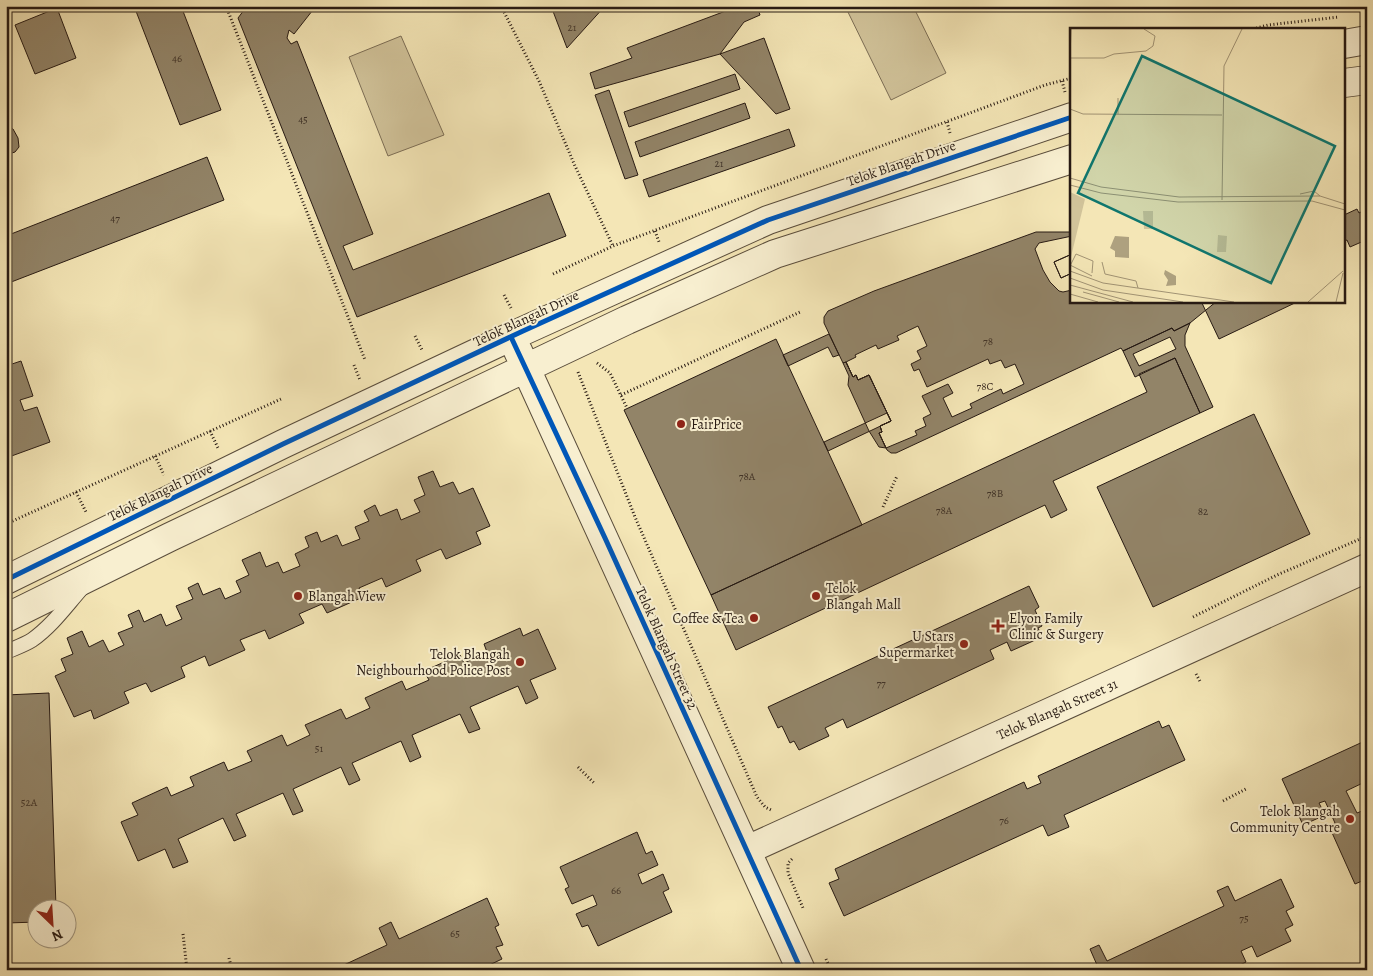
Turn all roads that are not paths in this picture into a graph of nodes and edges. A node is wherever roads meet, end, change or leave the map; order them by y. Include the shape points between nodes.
1 (1367, 40) edge
2 (1346, 44) edge
3 (1367, 80) edge
4 (1346, 84) edge
5 (1070, 118) edge
6 (1070, 160) edge
7 (511, 337) junction
8 (527, 368) junction
9 (94, 574) junction
10 (1365, 575) edge
11 (6, 580) edge
12 (6, 618) edge
13 (6, 652) edge
14 (747, 850) junction
15 (801, 970) edge

1 - 2 street
3 - 4 street
5 - 7 street, Telok Blangah Drive via 768,220
6 - 8 street via 774,254
7 - 8 street, Telok Blangah Street 32
7 - 11 street, Telok Blangah Drive
8 - 9 street
8 - 14 street, Telok Blangah Street 32
9 - 12 street
9 - 13 lane via 55,620 31,640
10 - 14 street, Telok Blangah Street 31
14 - 15 street, Telok Blangah Street 32

